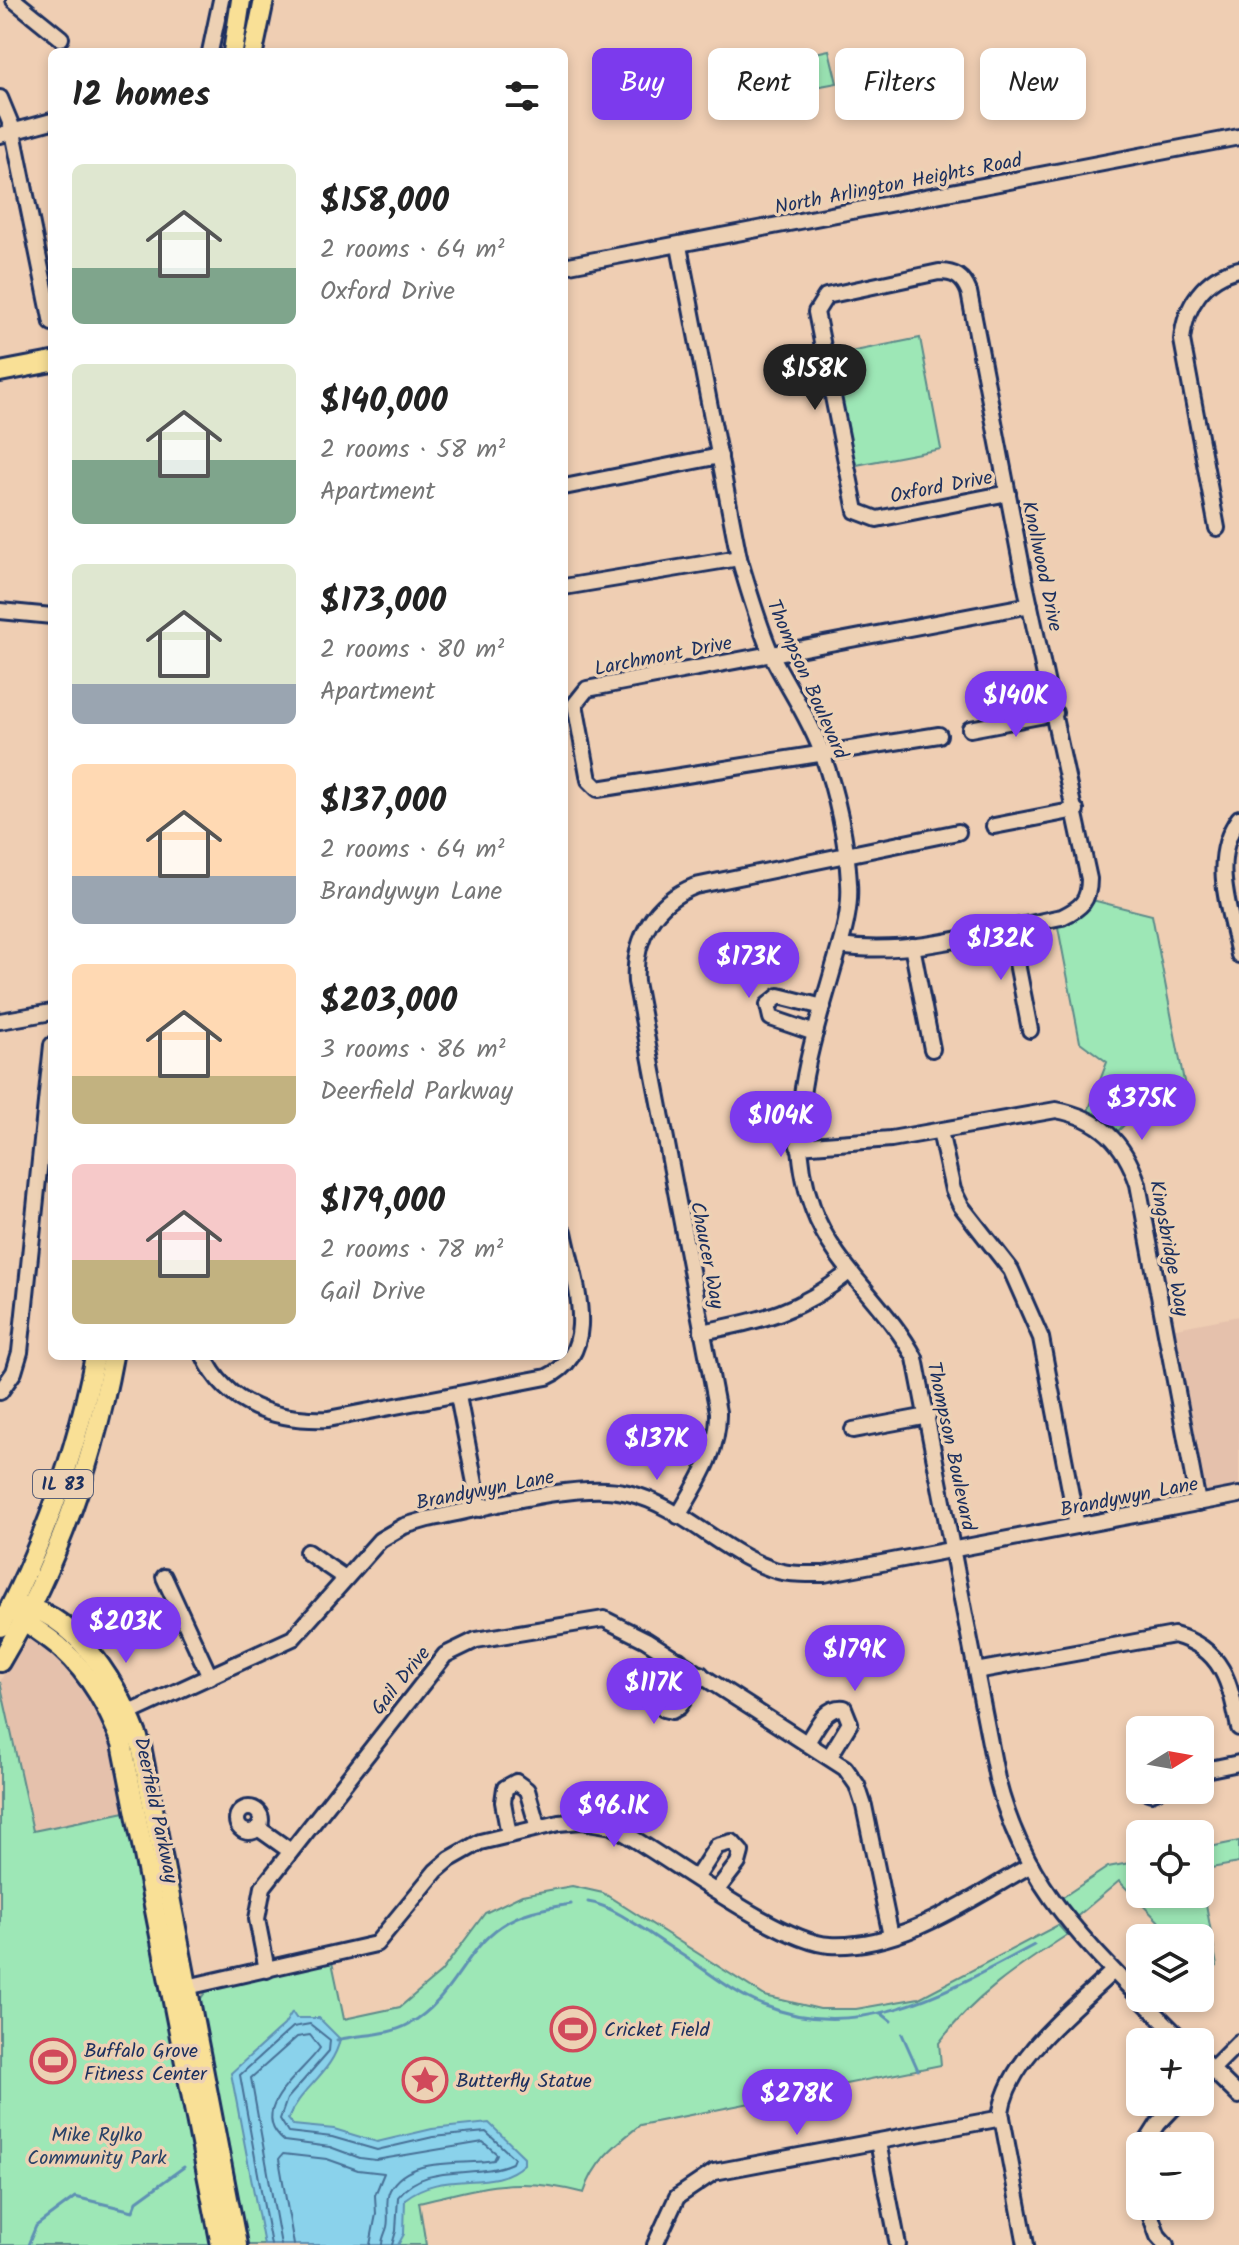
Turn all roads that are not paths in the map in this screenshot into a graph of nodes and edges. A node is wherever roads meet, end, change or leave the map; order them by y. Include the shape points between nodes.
1 (14, 0) edge
2 (221, 0) edge
3 (241, 0) edge
4 (264, 0) edge
5 (61, 38) dead end
6 (211, 48) edge
7 (234, 48) edge
8 (254, 48) edge
9 (0, 98) edge
10 (48, 122) edge
11 (7, 134) edge
12 (1239, 137) edge
13 (679, 246) junction
14 (568, 265) edge
15 (1239, 269) edge
16 (957, 275) joint
17 (48, 306) edge
18 (48, 363) edge
19 (0, 372) edge
20 (720, 456) junction
21 (568, 486) edge
22 (1008, 493) junction
23 (1217, 528) dead end
24 (739, 558) junction
25 (568, 586) edge
26 (1030, 605) junction
27 (0, 611) edge
28 (48, 616) edge
29 (772, 655) junction
30 (1055, 713) junction
31 (970, 729) dead end
32 (939, 735) dead end
33 (822, 751) junction
34 (1076, 810) junction
35 (1239, 818) edge
36 (994, 826) dead end
37 (958, 832) dead end
38 (845, 854) junction
39 (1010, 927) junction
40 (840, 946) junction
41 (912, 946) junction
42 (1239, 955) edge
43 (823, 1007) junction
44 (48, 1013) edge
45 (0, 1021) edge
46 (1030, 1030) dead end
47 (815, 1033) junction
48 (932, 1049) dead end
49 (48, 1083) edge
50 (940, 1131) junction
51 (798, 1146) junction
52 (568, 1265) edge
53 (849, 1272) junction
54 (702, 1332) junction
55 (94, 1360) edge
56 (112, 1360) edge
57 (206, 1360) edge
58 (0, 1392) edge
59 (458, 1396) junction
60 (928, 1416) junction
61 (853, 1430) dead end
62 (1239, 1495) edge
63 (1198, 1503) junction
64 (480, 1509) junction
65 (678, 1516) junction
66 (1077, 1526) junction
67 (953, 1549) junction
68 (307, 1552) dead end
69 (164, 1577) dead end
70 (345, 1578) junction
71 (6, 1603) edge
72 (33, 1605) junction
73 (23, 1623) junction
74 (0, 1627) edge
75 (679, 1660) junction
76 (0, 1662) edge
77 (976, 1671) junction
78 (701, 1674) junction
79 (210, 1677) junction
80 (122, 1717) junction
81 (1239, 1728) edge
82 (808, 1741) junction
83 (830, 1756) junction
84 (1239, 1763) edge
85 (1214, 1768) edge
86 (258, 1828) dead end
87 (538, 1828) junction
88 (509, 1835) junction
89 (289, 1850) junction
90 (1031, 1865) junction
91 (697, 1877) junction
92 (717, 1890) junction
93 (891, 1936) junction
94 (267, 1970) junction
95 (1113, 1971) junction
96 (1126, 1984) edge
97 (187, 1987) junction
98 (1154, 2012) edge
99 (1170, 2028) edge
100 (1239, 2042) edge
101 (1214, 2067) edge
102 (1214, 2073) edge
103 (1239, 2096) edge
104 (1166, 2116) edge
105 (1002, 2118) junction
106 (1153, 2132) edge
107 (878, 2142) junction
108 (1152, 2220) edge
109 (221, 2245) edge
110 (237, 2245) edge
111 (655, 2245) edge
112 (898, 2245) edge
113 (1026, 2245) edge
114 (1166, 2245) edge

1 - 5 street
2 - 6 street
3 - 7 main road
4 - 8 main road
9 - 11 street
10 - 11 street
11 - 17 street
12 - 13 street, North Arlington Heights Road
13 - 14 street, North Arlington Heights Road
13 - 20 street, Thompson Boulevard
15 - 23 street via 1215,278 1198,294 1182,340
16 - 22 street, Knollwood Drive via 969,292
16 - 22 street, Oxford Drive via 939,272 837,292 818,304 850,496 856,511 877,519
18 - 19 main road
20 - 21 street
20 - 24 street, Thompson Boulevard
22 - 26 street, Knollwood Drive
24 - 25 street
24 - 29 street, Thompson Boulevard
26 - 29 street, Larchmont Drive
26 - 30 street, Knollwood Drive
27 - 28 street
29 - 33 street, Thompson Boulevard
29 - 33 street, Larchmont Drive via 587,689 575,704 589,780 598,789 612,790
30 - 31 street
30 - 34 street, Knollwood Drive
32 - 33 street via 837,753
33 - 38 street, Thompson Boulevard
34 - 36 street
34 - 39 street, Knollwood Drive via 1089,879 1086,900 1062,917
35 - 42 street via 1224,845 1221,867
37 - 38 street, Chaucer Way
38 - 40 street, Thompson Boulevard via 849,904
38 - 54 street, Chaucer Way via 683,891 651,919 640,941 636,982
39 - 41 street, Knollwood Drive
39 - 46 street
40 - 41 street, Knollwood Drive via 869,951
40 - 43 street, Thompson Boulevard
41 - 48 street
43 - 47 street, Thompson Boulevard
43 - 47 street via 779,996 768,1005 767,1012 778,1022
44 - 45 street
47 - 51 street, Thompson Boulevard via 803,1076
49 - 58 street via 20,1352
50 - 51 street, Kingsbridge Way
50 - 63 street, Kingsbridge Way via 1056,1110 1096,1123 1124,1149 1138,1184
50 - 66 street via 953,1190 1011,1270 1041,1338
51 - 53 street, Thompson Boulevard via 813,1211
52 - 59 street via 582,1329 579,1345 563,1368 538,1380
53 - 54 street via 791,1311
53 - 60 street, Thompson Boulevard via 915,1358
54 - 65 street, Chaucer Way via 718,1429 710,1461
55 - 71 main road, IL 83 via 58,1500
56 - 72 main road, IL 83 via 87,1470
57 - 59 street via 219,1382 240,1401 295,1421
59 - 64 street
60 - 61 street
60 - 67 street, Thompson Boulevard
62 - 63 street, Brandywyn Lane
63 - 66 street, Brandywyn Lane
64 - 65 street, Brandywyn Lane via 594,1488 652,1500
64 - 70 street, Brandywyn Lane via 404,1526 380,1540
65 - 67 street, Brandywyn Lane via 768,1568 795,1574 846,1571
66 - 67 street, Brandywyn Lane
67 - 77 street, Thompson Boulevard
68 - 70 street
69 - 79 street
70 - 79 street, Brandywyn Lane via 293,1638
71 - 72 main road
71 - 73 main road, Deerfield Parkway
71 - 74 main road, IL 83
72 - 73 main road, IL 83
72 - 80 main road, Deerfield Parkway via 99,1661
73 - 76 main road, IL 83
73 - 80 main road, Deerfield Parkway via 62,1649
75 - 78 street, Gail Drive
75 - 78 street via 660,1694 664,1709 679,1707
75 - 89 street, Gail Drive via 604,1619 461,1645 445,1655
77 - 81 street via 1174,1635 1191,1639 1224,1668
77 - 90 street, Thompson Boulevard via 1004,1806
78 - 82 street, Gail Drive
79 - 80 street, Brandywyn Lane
80 - 97 main road, Deerfield Parkway via 141,1746
80 - 109 main road, Deerfield Parkway via 122,1743
82 - 83 street, Gail Drive
82 - 83 street via 828,1711 844,1708 850,1723
83 - 93 street, Gail Drive via 845,1768 860,1795
84 - 85 street
86 - 89 street
87 - 88 street
87 - 88 street via 527,1790 521,1783 511,1784 502,1797
87 - 91 street via 582,1821 612,1826
88 - 94 street via 466,1848 450,1859 376,1944
89 - 94 street, Gail Drive via 258,1901
90 - 93 street via 936,1918
90 - 95 street, Thompson Boulevard via 1063,1918
91 - 92 street
91 - 92 street via 717,1846 732,1842 741,1852 738,1863
92 - 93 street via 790,1935 827,1946
94 - 97 street
95 - 96 street, Thompson Boulevard
95 - 105 street via 1025,2058 1009,2081
97 - 110 main road, Deerfield Parkway
98 - 99 street, Thompson Boulevard
100 - 101 street
102 - 103 street
104 - 106 street
105 - 107 street
105 - 113 street
107 - 111 street via 714,2172 677,2197
107 - 112 street
108 - 114 street

